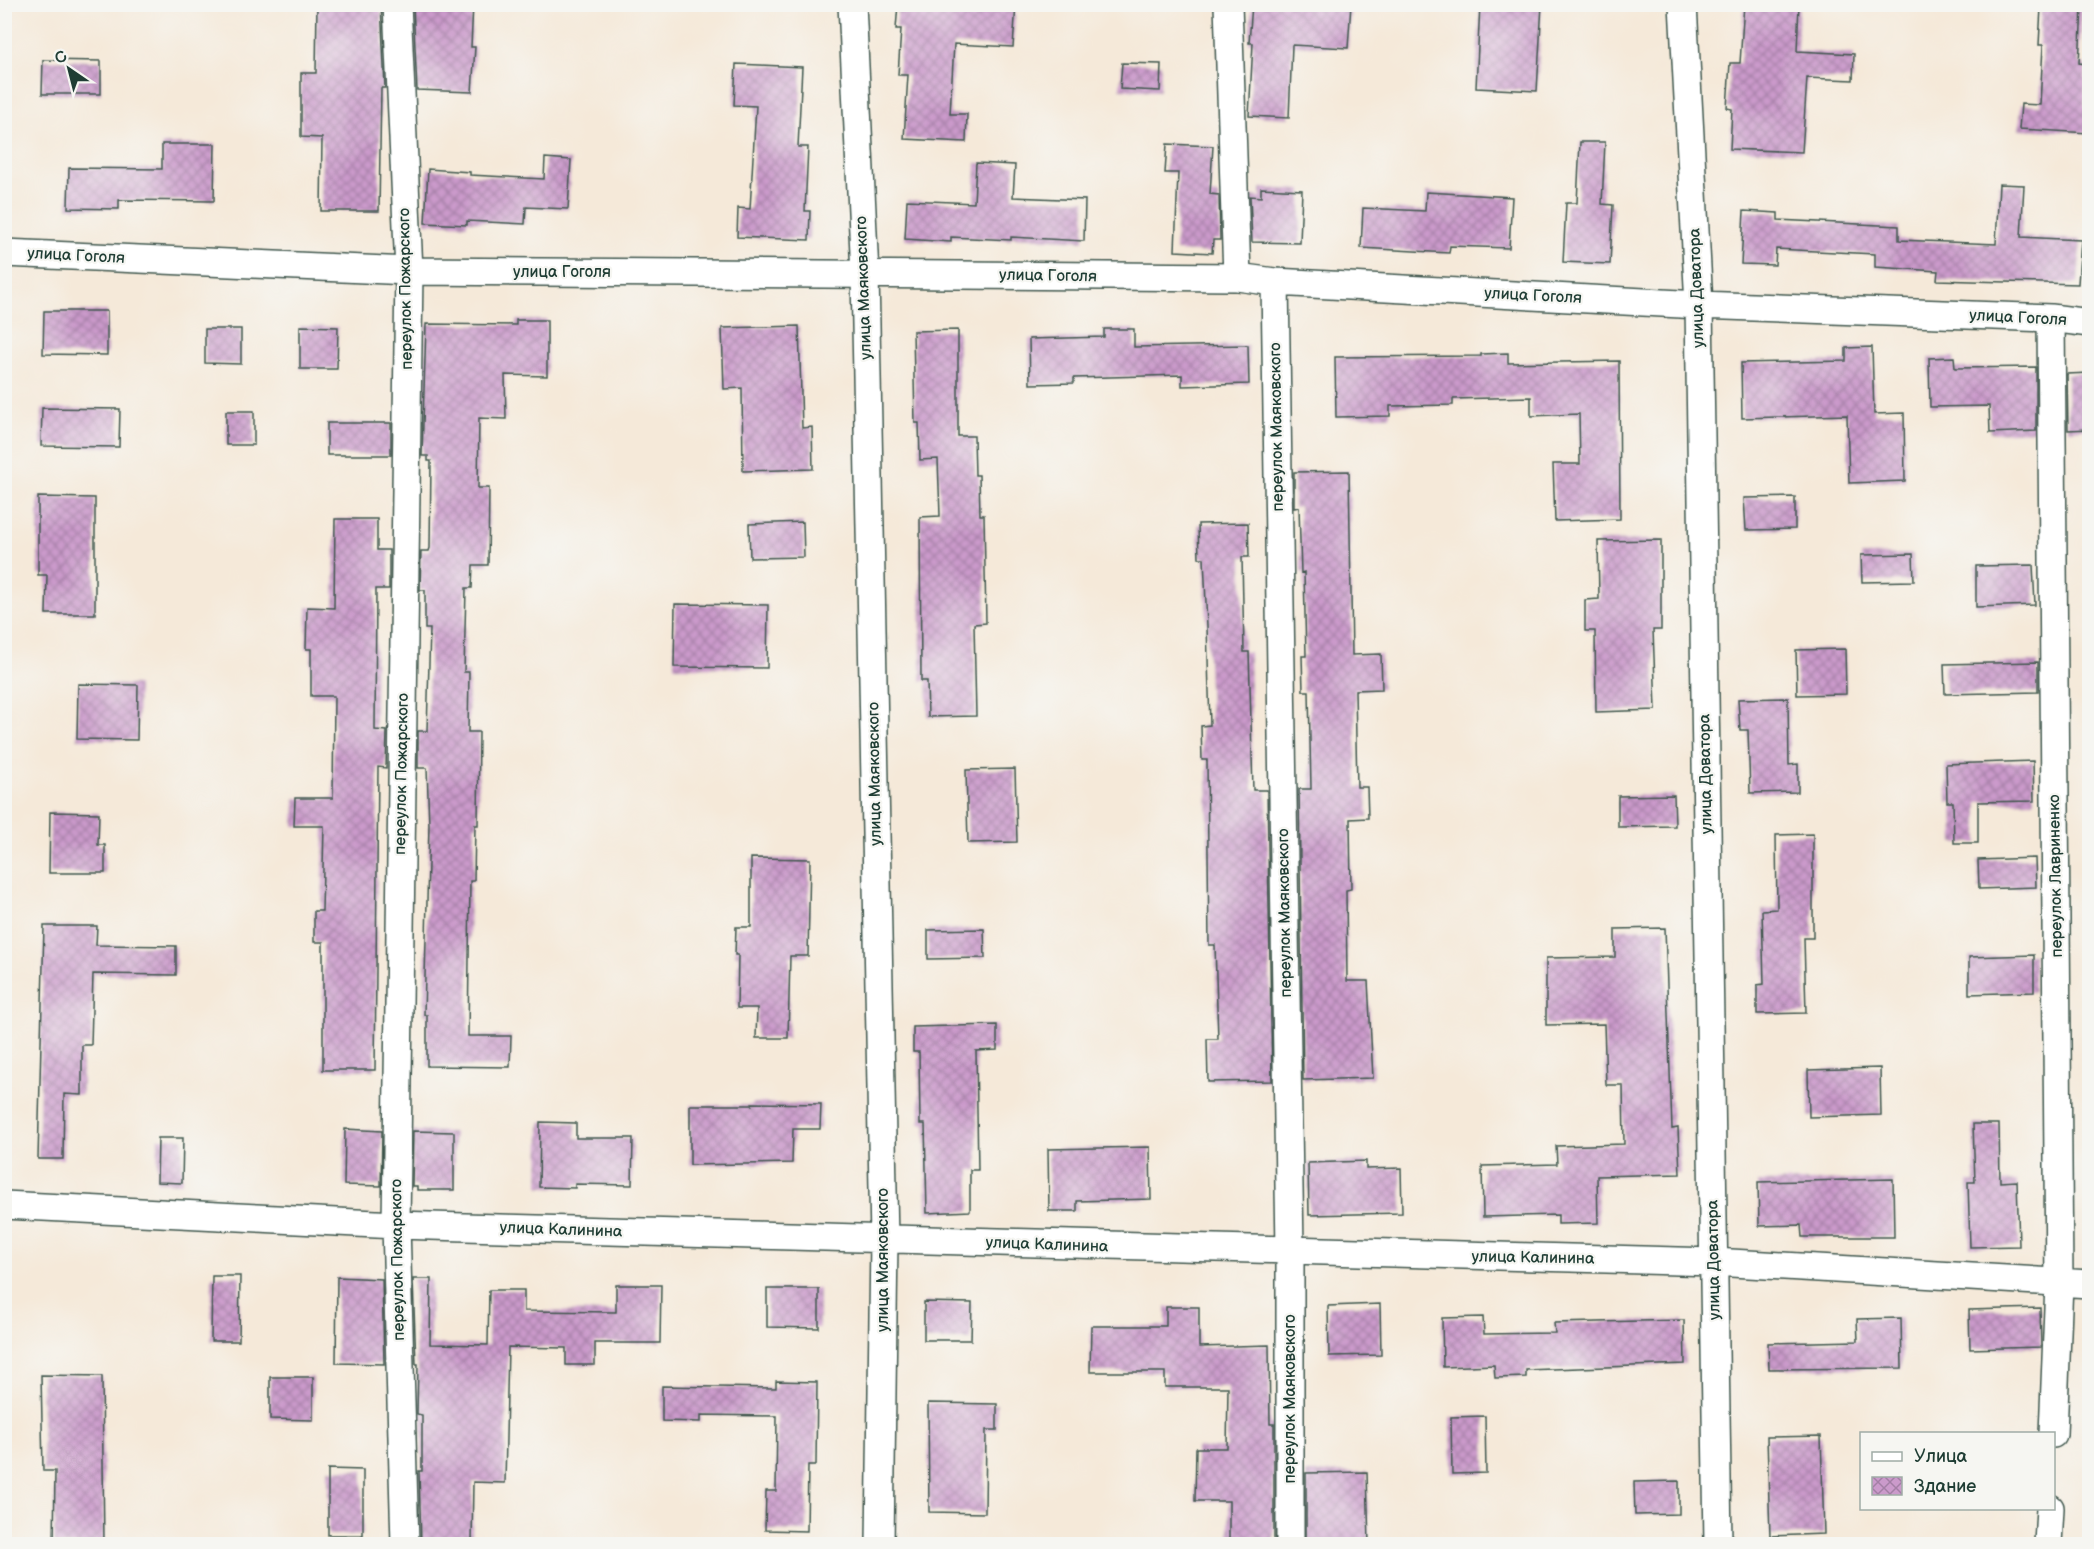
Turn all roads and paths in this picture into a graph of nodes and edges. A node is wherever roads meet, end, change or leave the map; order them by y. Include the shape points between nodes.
1 (397, 4) edge
2 (852, 4) edge
3 (1228, 4) edge
4 (1683, 4) edge
5 (4, 253) edge
6 (409, 271) junction
7 (865, 274) junction
8 (1237, 277) junction
9 (1275, 282) junction
10 (1699, 305) junction
11 (2051, 318) junction
12 (2090, 323) edge
13 (4, 1204) edge
14 (396, 1225) junction
15 (884, 1240) junction
16 (1290, 1251) junction
17 (1714, 1262) junction
18 (2059, 1283) junction
19 (2090, 1284) edge
20 (2053, 1432) edge
21 (2050, 1510) edge
22 (405, 1545) edge
23 (880, 1545) edge
24 (1290, 1545) edge
25 (1718, 1545) edge
26 (2049, 1545) edge

1 - 6 street, переулок Пожарского
2 - 7 street, улица Маяковского
3 - 8 street
4 - 10 street, улица Доватора
5 - 6 street, улица Гоголя
6 - 7 street, улица Гоголя
6 - 14 street, переулок Пожарского
7 - 8 street, улица Гоголя
7 - 15 street, улица Маяковского
8 - 9 street, улица Гоголя
9 - 10 street, улица Гоголя
9 - 16 street, переулок Маяковского
10 - 11 street, улица Гоголя
10 - 17 street, улица Доватора
11 - 12 street, улица Гоголя
11 - 18 street, переулок Лавриненко
13 - 14 street, улица Калинина
14 - 15 street, улица Калинина
14 - 22 street, переулок Пожарского
15 - 16 street, улица Калинина
15 - 23 street, улица Маяковского
16 - 17 street, улица Калинина
16 - 24 street, переулок Маяковского
17 - 18 street, улица Калинина
17 - 25 street, улица Доватора
18 - 19 street, улица Калинина
18 - 20 street, переулок Лавриненко
21 - 26 street

